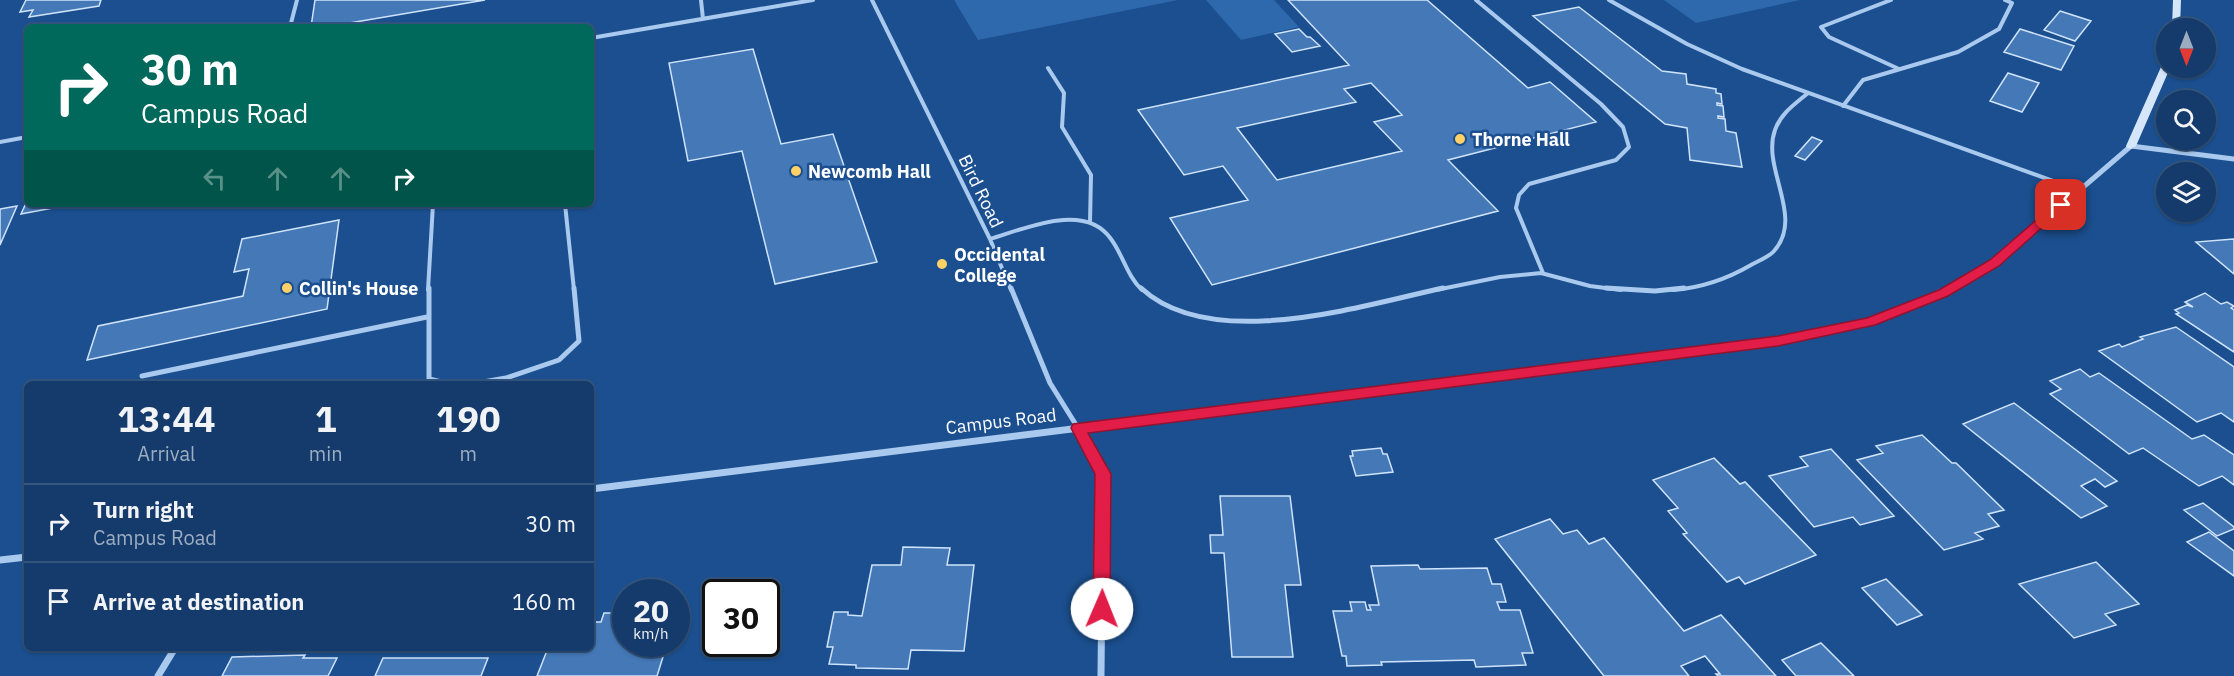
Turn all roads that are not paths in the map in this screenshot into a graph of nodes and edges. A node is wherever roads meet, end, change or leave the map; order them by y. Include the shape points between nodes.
1 (297, 0) edge
2 (701, 0) edge
3 (813, 0) edge
4 (872, 0) edge
5 (1476, 0) edge
6 (1609, 0) edge
7 (1891, 0) edge
8 (2005, 0) edge
9 (2177, 0) edge
10 (703, 18) junction
11 (2176, 18) edge
12 (291, 24) edge
13 (594, 37) edge
14 (1048, 68) dead end
15 (1899, 69) junction
16 (2161, 78) edge
17 (1808, 93) junction
18 (1843, 106) junction
19 (24, 138) edge
20 (0, 142) edge
21 (2131, 146) junction
22 (2234, 159) edge
23 (2078, 190) junction
24 (433, 207) edge
25 (565, 207) edge
26 (1090, 222) junction
27 (990, 239) junction
28 (1543, 273) junction
29 (427, 317) junction
30 (142, 376) dead end
31 (437, 381) edge
32 (506, 381) edge
33 (1078, 428) junction
34 (594, 489) edge
35 (24, 557) edge
36 (0, 560) edge
37 (173, 651) edge
38 (158, 676) edge
39 (1101, 676) edge

1 - 12 lane
2 - 10 lane
3 - 10 lane
4 - 27 lane, Bird Road
5 - 28 lane via 1601,104 1623,127 1629,147 1616,160 1529,184 1519,195 1516,208
6 - 17 lane via 1696,48
7 - 15 lane via 1821,27 1828,37
8 - 15 lane via 2012,3 1999,29 1958,52
9 - 11 street
10 - 13 lane
14 - 26 lane via 1064,93 1062,127 1091,175
15 - 18 lane via 1863,80
16 - 21 street, Campus Road
17 - 18 lane
17 - 28 lane via 1780,118 1771,147 1787,225 1775,249 1739,275 1674,291 1621,291
18 - 23 lane
19 - 20 lane
21 - 22 street
21 - 23 street, Campus Road
23 - 33 street, Campus Road via 1995,263 1944,293 1870,322 1778,341
24 - 29 lane
25 - 32 lane via 579,341 559,360
26 - 27 lane via 1065,221
26 - 28 lane via 1108,234 1138,286 1186,314 1210,319 1306,317 1507,276
27 - 33 lane, Bird Road via 1050,383
29 - 30 lane
29 - 31 lane via 429,379
33 - 34 street, Campus Road
33 - 39 street via 1103,474
35 - 36 street
37 - 38 street

